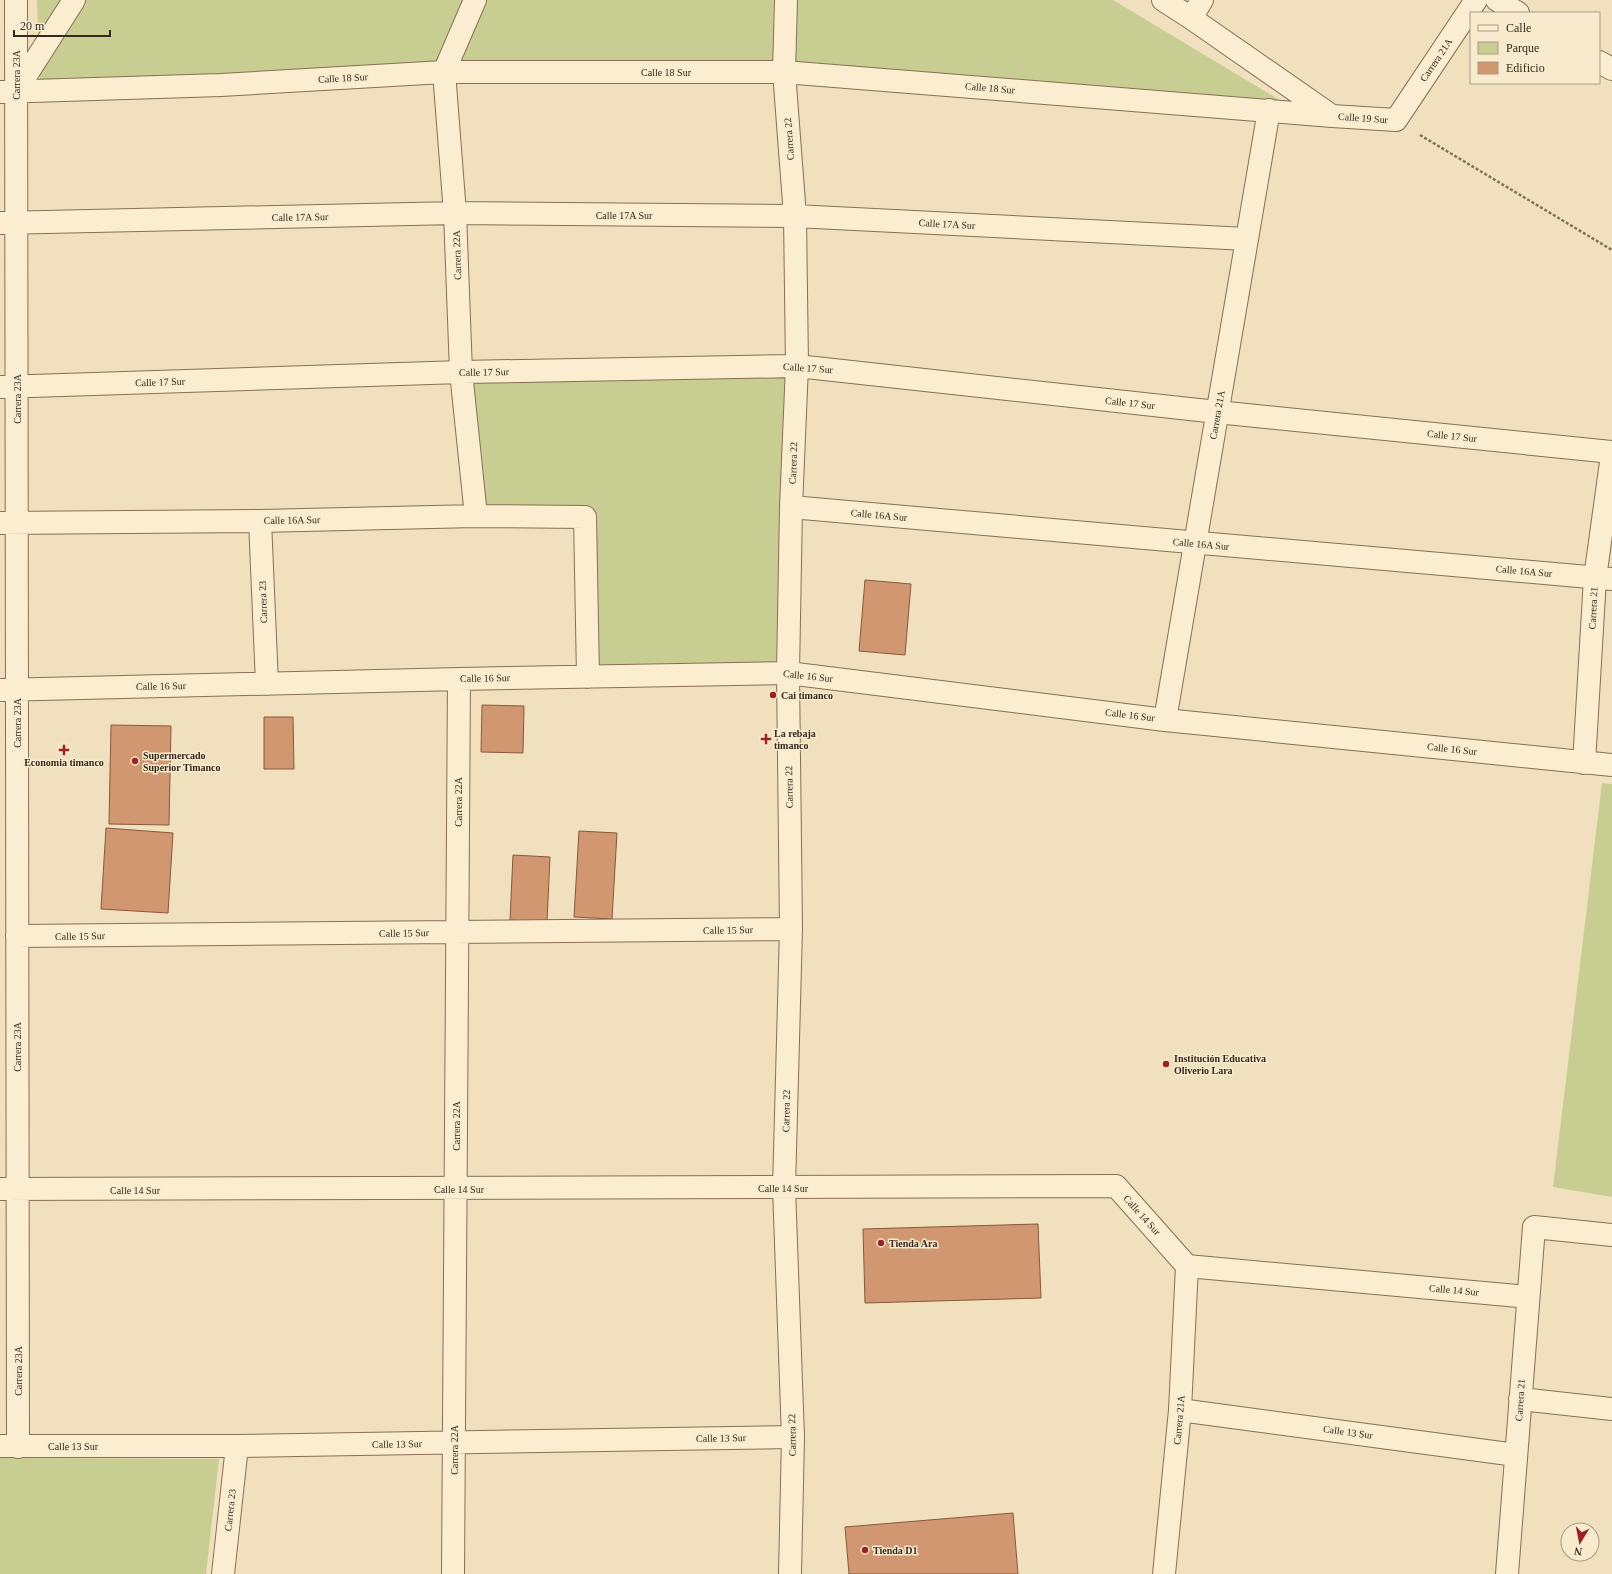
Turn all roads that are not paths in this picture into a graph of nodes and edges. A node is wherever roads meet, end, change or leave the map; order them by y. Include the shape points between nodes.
1 (16, 0) edge
2 (74, 0) edge
3 (475, 0) edge
4 (786, 0) edge
5 (1163, 0) edge
6 (1476, 0) edge
7 (1497, 0) edge
8 (1196, 9) edge
9 (1516, 12) edge
10 (1600, 63) edge
11 (1612, 69) edge
12 (444, 72) junction
13 (784, 72) junction
14 (8, 92) edge
15 (1269, 110) junction
16 (1332, 116) junction
17 (1396, 120) joint
18 (455, 213) junction
19 (795, 216) junction
20 (8, 223) edge
21 (1247, 239) junction
22 (797, 366) junction
23 (462, 372) junction
24 (8, 387) edge
25 (1217, 412) junction
26 (1612, 454) edge
27 (791, 507) junction
28 (476, 516) junction
29 (260, 521) junction
30 (8, 523) edge
31 (1195, 543) junction
32 (1603, 578) edge
33 (788, 673) junction
34 (588, 677) junction
35 (459, 679) junction
36 (267, 684) junction
37 (8, 690) edge
38 (1165, 720) junction
39 (1584, 762) junction
40 (1612, 765) edge
41 (791, 929) junction
42 (458, 932) junction
43 (17, 936) junction
44 (784, 1188) junction
45 (456, 1189) junction
46 (9, 1190) edge
47 (1612, 1235) edge
48 (1187, 1266) junction
49 (1528, 1297) junction
50 (1520, 1399) junction
51 (1612, 1409) edge
52 (1180, 1410) junction
53 (793, 1437) junction
54 (454, 1443) junction
55 (9, 1446) edge
56 (237, 1446) junction
57 (1516, 1455) junction
58 (223, 1574) edge
59 (453, 1574) edge
60 (790, 1574) edge
61 (1164, 1574) edge
62 (1507, 1574) edge

1 - 14 street, Carrera 23A
2 - 14 street
3 - 12 street, Carrera 22A
4 - 13 street, Carrera 22
5 - 8 street, Calle 19 Sur
6 - 17 street, Carrera 21A
7 - 9 street
8 - 16 street, Calle 19 Sur
10 - 11 street
12 - 13 street, Calle 18 Sur
12 - 14 street, Calle 18 Sur via 221,85
12 - 18 street, Carrera 22A
13 - 15 street, Calle 18 Sur
13 - 19 street, Carrera 22
14 - 20 street, Carrera 23A
15 - 16 street, Calle 18 Sur
15 - 21 street, Carrera 21A
16 - 17 street, Calle 19 Sur
18 - 19 street, Calle 17A Sur
18 - 20 street, Calle 17A Sur
18 - 23 street, Carrera 22A
19 - 21 street, Calle 17A Sur
19 - 22 street, Carrera 22
20 - 24 street, Carrera 23A
21 - 25 street, Carrera 21A
22 - 23 street, Calle 17 Sur
22 - 25 street, Calle 17 Sur
22 - 27 street, Carrera 22
23 - 24 street, Calle 17 Sur
23 - 28 street, Carrera 22A
24 - 30 street, Carrera 23A
25 - 26 street, Calle 17 Sur
25 - 31 street, Carrera 21A
26 - 32 street, Carrera 21
27 - 31 street, Calle 16A Sur
27 - 33 street, Carrera 22
28 - 29 street, Calle 16A Sur
28 - 34 street, Calle 16A Sur via 585,517
29 - 30 street, Calle 16A Sur
29 - 36 street, Carrera 23
30 - 37 street, Carrera 23A
31 - 32 street, Calle 16A Sur
31 - 38 street, Carrera 21A
32 - 39 street, Carrera 21
33 - 34 street, Calle 16 Sur
33 - 38 street, Calle 16 Sur
33 - 41 street, Carrera 22
34 - 35 street, Calle 16 Sur
35 - 36 street, Calle 16 Sur
35 - 42 street, Carrera 22A
36 - 37 street, Calle 16 Sur
37 - 43 street, Carrera 23A
38 - 39 street, Calle 16 Sur
39 - 40 street, Calle 16 Sur
41 - 42 street, Calle 15 Sur
41 - 44 street, Carrera 22
42 - 43 street, Calle 15 Sur
42 - 45 street, Carrera 22A
43 - 46 street, Carrera 23A
44 - 45 street, Calle 14 Sur
44 - 48 street, Calle 14 Sur via 1116,1186
44 - 53 street, Carrera 22
45 - 46 street, Calle 14 Sur
45 - 54 street, Carrera 22A
46 - 55 street, Carrera 23A
47 - 49 street, Carrera 21 via 1534,1227
48 - 49 street, Calle 14 Sur
48 - 52 street, Carrera 21A
49 - 50 street, Carrera 21
50 - 51 street
50 - 57 street, Carrera 21
52 - 57 street, Calle 13 Sur
52 - 61 street, Carrera 21A
53 - 54 street, Calle 13 Sur
53 - 60 street, Carrera 22
54 - 56 street, Calle 13 Sur
54 - 59 street, Carrera 22A
55 - 56 street, Calle 13 Sur
56 - 58 street, Carrera 23
57 - 62 street, Carrera 21

